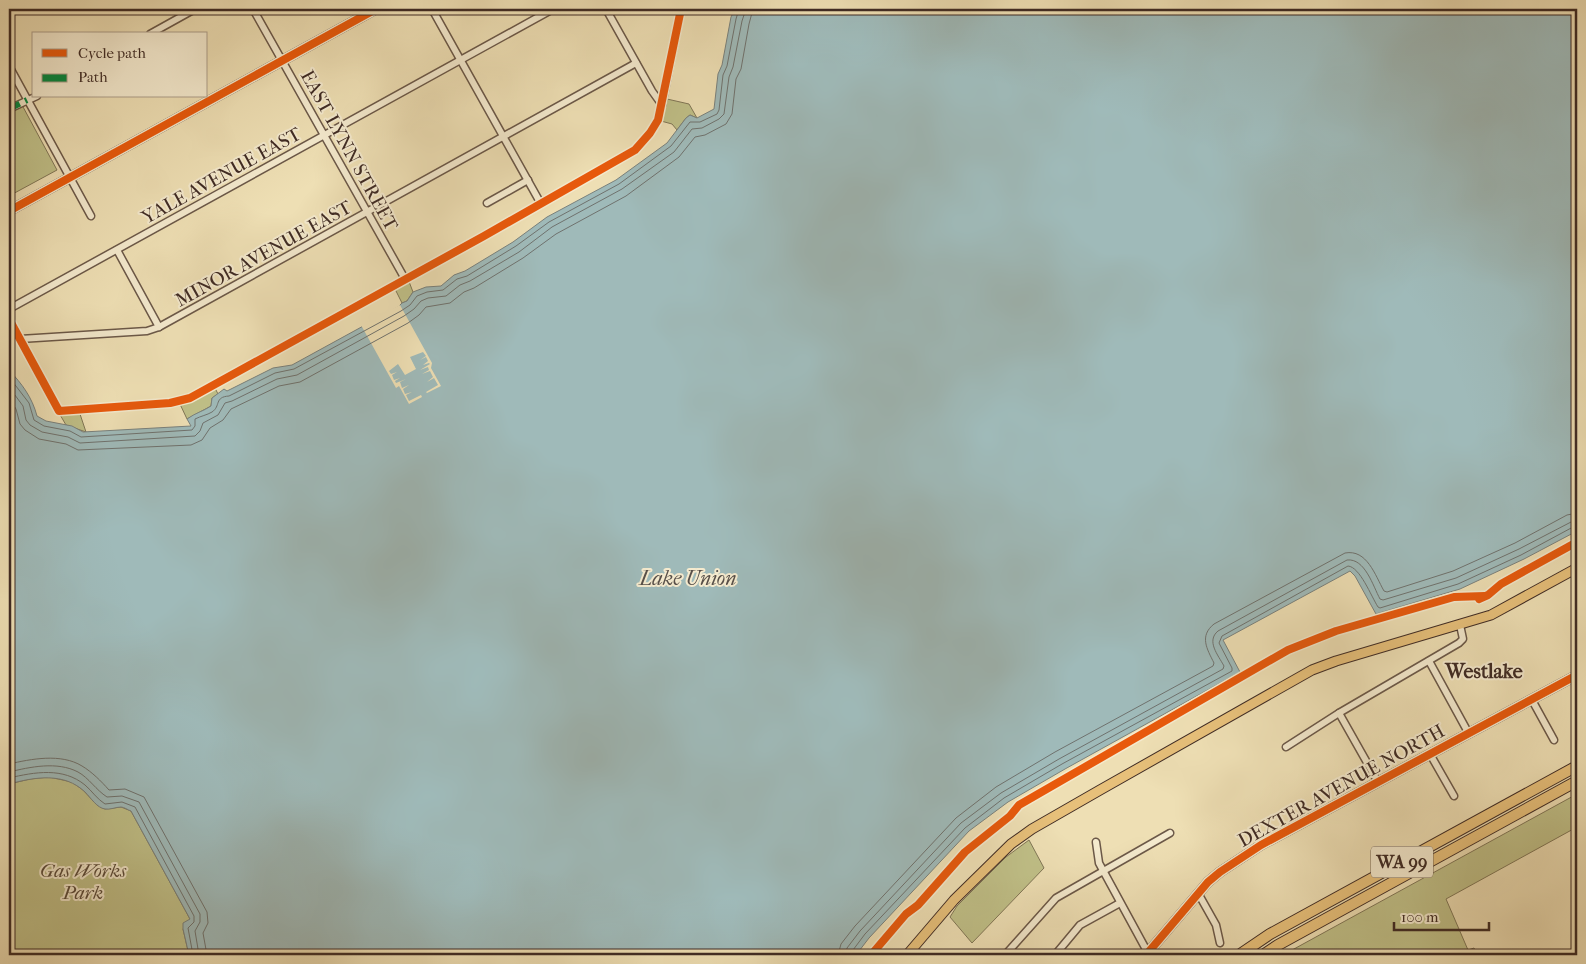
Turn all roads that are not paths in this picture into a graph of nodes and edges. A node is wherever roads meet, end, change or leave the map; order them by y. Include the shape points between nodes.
1 (17, 9) edge
2 (195, 9) edge
3 (253, 9) edge
4 (376, 9) edge
5 (432, 9) edge
6 (553, 9) edge
7 (606, 9) edge
8 (681, 9) edge
9 (9, 13) edge
10 (154, 32) edge
11 (460, 59) junction
12 (282, 60) junction
13 (636, 64) junction
14 (9, 66) edge
15 (32, 98) edge
16 (27, 100) junction
17 (9, 109) edge
18 (324, 135) junction
19 (504, 137) junction
20 (70, 177) junction
21 (528, 180) junction
22 (487, 203) dead end
23 (541, 204) dead end
24 (9, 211) edge
25 (368, 213) junction
26 (91, 216) dead end
27 (117, 250) junction
28 (405, 279) dead end
29 (9, 309) edge
30 (9, 319) edge
31 (159, 327) junction
32 (20, 339) junction
33 (59, 411) dead end
34 (1577, 568) edge
35 (1460, 625) junction
36 (1429, 661) junction
37 (1577, 675) edge
38 (1532, 700) junction
39 (1339, 713) junction
40 (1469, 734) junction
41 (1554, 740) dead end
42 (1286, 747) dead end
43 (1430, 754) junction
44 (1577, 766) edge
45 (1577, 781) edge
46 (1378, 782) junction
47 (1454, 796) dead end
48 (1170, 833) dead end
49 (1096, 842) dead end
50 (1103, 871) junction
51 (1198, 893) junction
52 (1120, 903) junction
53 (1220, 943) dead end
54 (1147, 954) edge
55 (907, 955) edge
56 (1006, 955) edge
57 (1056, 955) edge
58 (1239, 955) edge
59 (1263, 955) edge

1 - 9 street
2 - 10 street
3 - 12 street, EAST LYNN STREET
4 - 12 main road
5 - 11 street
6 - 11 street, YALE AVENUE EAST
7 - 13 street
8 - 13 street via 662,105
11 - 18 street, YALE AVENUE EAST
11 - 19 street
12 - 18 street, EAST LYNN STREET
12 - 20 main road
13 - 19 street, MINOR AVENUE EAST
14 - 16 street
15 - 16 street
16 - 17 street
16 - 20 street
18 - 25 street, EAST LYNN STREET
18 - 27 street, YALE AVENUE EAST
19 - 21 street
19 - 25 street, MINOR AVENUE EAST
20 - 24 main road
20 - 26 street
21 - 22 street
21 - 23 street
25 - 28 street, EAST LYNN STREET
25 - 31 street, MINOR AVENUE EAST
27 - 29 street, YALE AVENUE EAST
27 - 31 street
30 - 32 street
31 - 32 street, MINOR AVENUE EAST via 147,331
32 - 33 street
34 - 35 main road via 1491,615
35 - 36 street via 1463,639 1460,643
35 - 55 main road via 1312,670 1032,830 1001,852
36 - 39 street
36 - 40 street
37 - 38 main road, DEXTER AVENUE NORTH
38 - 40 main road, DEXTER AVENUE NORTH
38 - 41 street
39 - 42 street
39 - 46 street
40 - 43 main road, DEXTER AVENUE NORTH
43 - 46 main road, DEXTER AVENUE NORTH
43 - 47 street
44 - 58 highway, WA 99 via 1278,930
45 - 59 highway, WA 99
46 - 51 main road, DEXTER AVENUE NORTH via 1261,845 1220,872
48 - 50 street
49 - 50 street
50 - 52 street
50 - 56 street via 1056,898
51 - 53 street via 1216,926
51 - 54 main road, DEXTER AVENUE NORTH
52 - 54 street
52 - 57 street via 1080,925

